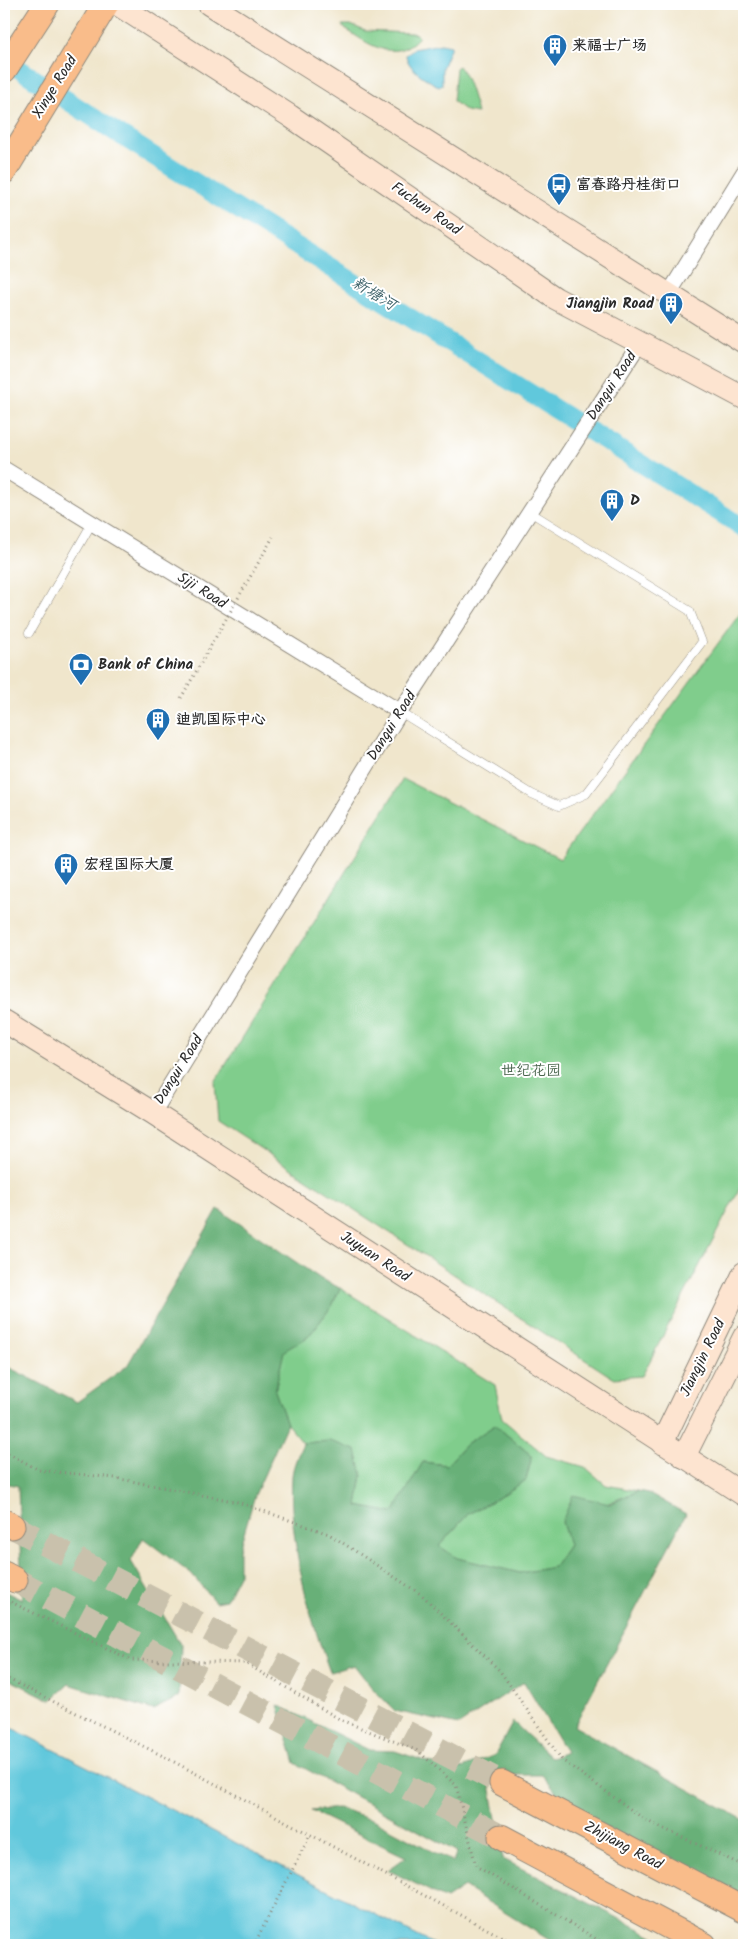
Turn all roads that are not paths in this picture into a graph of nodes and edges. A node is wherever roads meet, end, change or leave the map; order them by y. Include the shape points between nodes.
1 (47, 4) edge
2 (106, 4) edge
3 (117, 4) edge
4 (209, 4) edge
5 (4, 70) edge
6 (4, 171) edge
7 (744, 172) edge
8 (668, 295) junction
9 (744, 342) edge
10 (639, 344) junction
11 (744, 398) edge
12 (4, 469) edge
13 (530, 512) junction
14 (92, 523) junction
15 (29, 634) dead end
16 (400, 712) junction
17 (4, 1021) edge
18 (153, 1113) junction
19 (744, 1273) edge
20 (744, 1337) edge
21 (662, 1443) junction
22 (684, 1457) junction
23 (744, 1495) edge
24 (502, 1783) tunnel mouth
25 (501, 1837) tunnel mouth
26 (744, 1910) edge
27 (704, 1945) edge

1 - 5 main road
2 - 6 main road, Xinye Road
3 - 10 main road, Fuchun Road via 290,116 555,298
4 - 8 main road
7 - 8 street
8 - 9 main road
10 - 11 main road, Fuchun Road
10 - 13 street, Dangui Road
12 - 14 street, Siji Road
13 - 16 street, Dangui Road
13 - 16 lane via 690,611 702,642 586,794 559,806 532,794
14 - 15 lane
14 - 16 street, Siji Road
16 - 18 street, Dangui Road
17 - 18 main road, Juyuan Road
18 - 21 main road, Juyuan Road
19 - 21 main road, Jiangjin Road
20 - 22 main road, Jiangjin Road
21 - 22 main road, Juyuan Road
22 - 23 main road, Juyuan Road
24 - 26 main road, Zhijiang Road
25 - 27 main road

